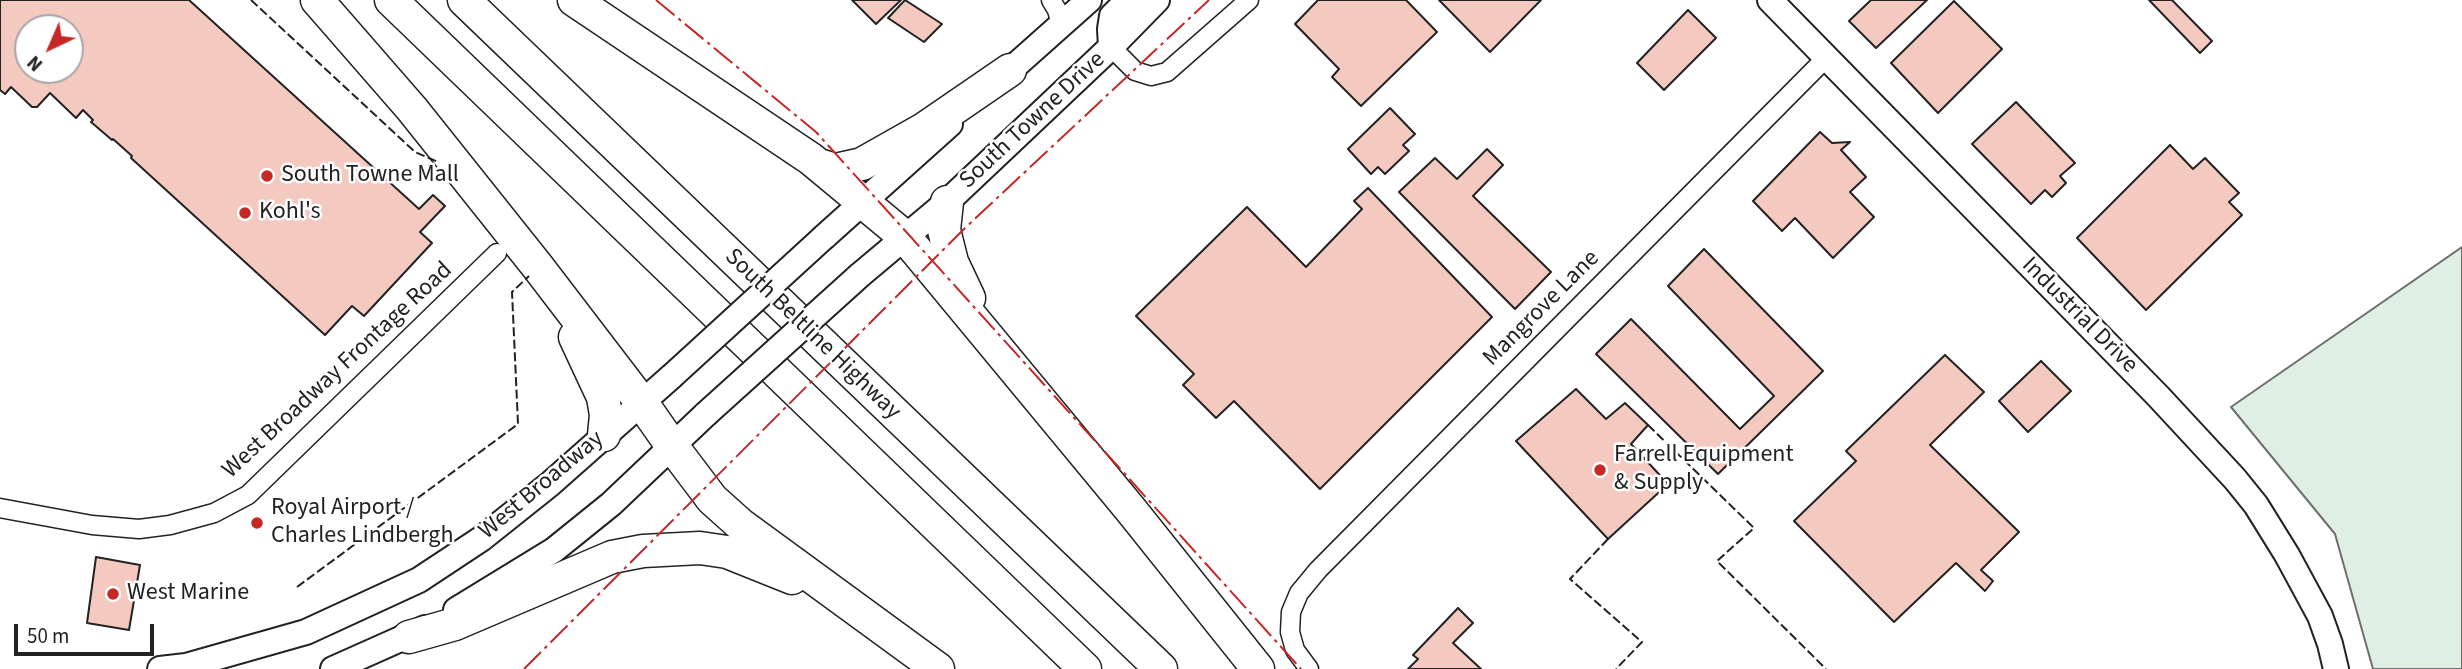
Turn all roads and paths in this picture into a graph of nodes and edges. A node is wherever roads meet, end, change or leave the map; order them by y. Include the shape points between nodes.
1 (317, 0) edge
2 (391, 0) edge
3 (464, 0) edge
4 (574, 0) edge
5 (1051, 0) edge
6 (1089, 0) edge
7 (1128, 0) edge
8 (1157, 0) edge
9 (1249, 0) edge
10 (1770, 0) edge
11 (1061, 25) junction
12 (1111, 47) junction
13 (1827, 57) junction
14 (1010, 70) junction
15 (819, 165) junction
16 (864, 201) junction
17 (947, 202) junction
18 (905, 237) junction
19 (497, 253) dead end
20 (538, 267) junction
21 (989, 340) junction
22 (642, 402) junction
23 (604, 435) junction
24 (671, 446) junction
25 (0, 508) edge
26 (838, 598) junction
27 (409, 637) junction
28 (160, 669) edge
29 (332, 669) edge
30 (938, 669) edge
31 (1085, 669) edge
32 (1161, 669) edge
33 (1258, 669) edge
34 (1309, 669) edge
35 (2336, 669) edge

1 - 20 highway via 412,109
2 - 31 highway, South Beltline Highway
3 - 32 highway, South Beltline Highway
4 - 15 highway
5 - 11 street
6 - 11 street, South Towne Drive
7 - 12 street via 1112,16
8 - 12 street, South Towne Drive
9 - 12 street via 1167,72 1151,76 1135,71
10 - 13 street, Industrial Drive
11 - 14 street, South Towne Drive
12 - 17 street, South Towne Drive
13 - 34 street, Mangrove Lane via 1298,593 1290,632 1295,650
13 - 35 street, Industrial Drive via 2158,396 2256,505 2319,616
14 - 15 highway via 924,130 862,164 835,170
14 - 16 street, South Towne Drive
15 - 16 highway
16 - 18 highway
16 - 22 street, West Broadway, bridge
17 - 18 street, South Towne Drive
17 - 21 highway via 944,230 951,262
18 - 21 highway
18 - 24 street, West Broadway, bridge
19 - 25 street, West Broadway Frontage Road via 248,495 214,513 139,528 92,525
20 - 22 highway
20 - 23 highway via 603,397
21 - 33 highway
22 - 23 street, West Broadway
22 - 24 highway
23 - 28 street, West Broadway via 481,539 419,580 306,632
24 - 26 highway via 731,517
24 - 27 street, West Broadway via 554,550
26 - 27 highway via 727,552 673,548 612,557 455,624
26 - 30 highway
27 - 29 street, West Broadway

